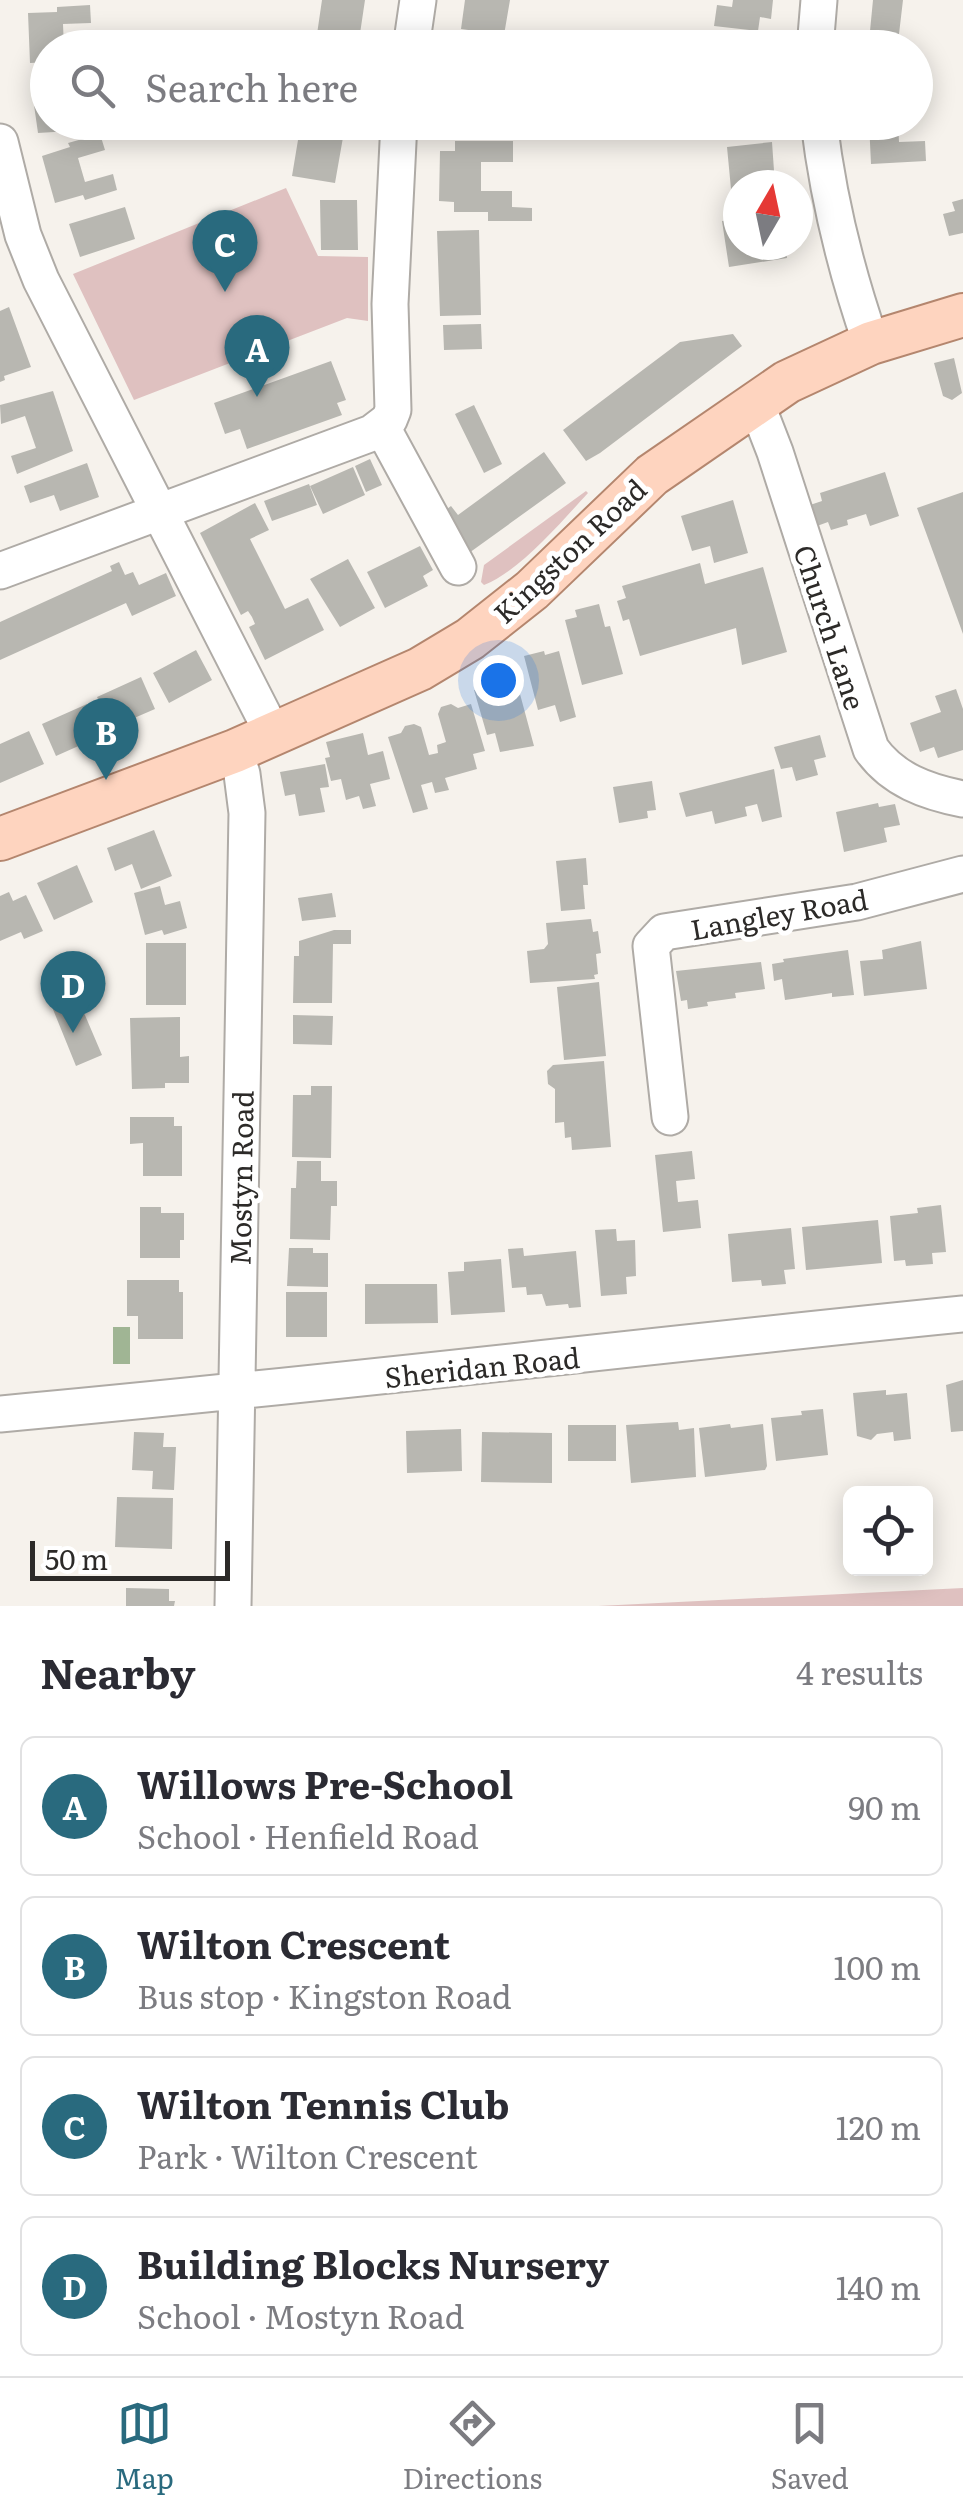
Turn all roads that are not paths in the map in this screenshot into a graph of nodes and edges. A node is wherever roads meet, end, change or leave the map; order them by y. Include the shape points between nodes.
1 (418, 0) edge
2 (819, 0) edge
3 (414, 30) edge
4 (817, 30) edge
5 (398, 140) edge
6 (822, 140) edge
7 (0, 142) edge
8 (963, 316) edge
9 (871, 343) junction
10 (756, 403) junction
11 (377, 430) junction
12 (160, 514) junction
13 (458, 567) dead end
14 (0, 571) edge
15 (274, 734) junction
16 (235, 751) junction
17 (963, 798) edge
18 (0, 840) edge
19 (963, 874) edge
20 (670, 1116) dead end
21 (963, 1314) edge
22 (236, 1392) junction
23 (0, 1414) edge
24 (233, 1606) edge

1 - 3 street
2 - 4 street
5 - 11 street via 392,410
6 - 9 street via 833,211
7 - 12 street via 41,280
8 - 9 main road, Kingston Road
9 - 10 main road, Kingston Road
10 - 15 main road, Kingston Road via 642,482 557,568 470,639 420,669
10 - 17 street, Church Lane via 871,749 912,784
11 - 12 street
11 - 13 street
12 - 14 street
12 - 15 street
15 - 16 main road, Kingston Road
16 - 18 main road, Kingston Road
16 - 22 street, Mostyn Road via 247,813
19 - 20 street, Langley Road via 857,902 664,932 651,946
21 - 22 street, Sheridan Road
22 - 23 street, Sheridan Road
22 - 24 street, Mostyn Road

